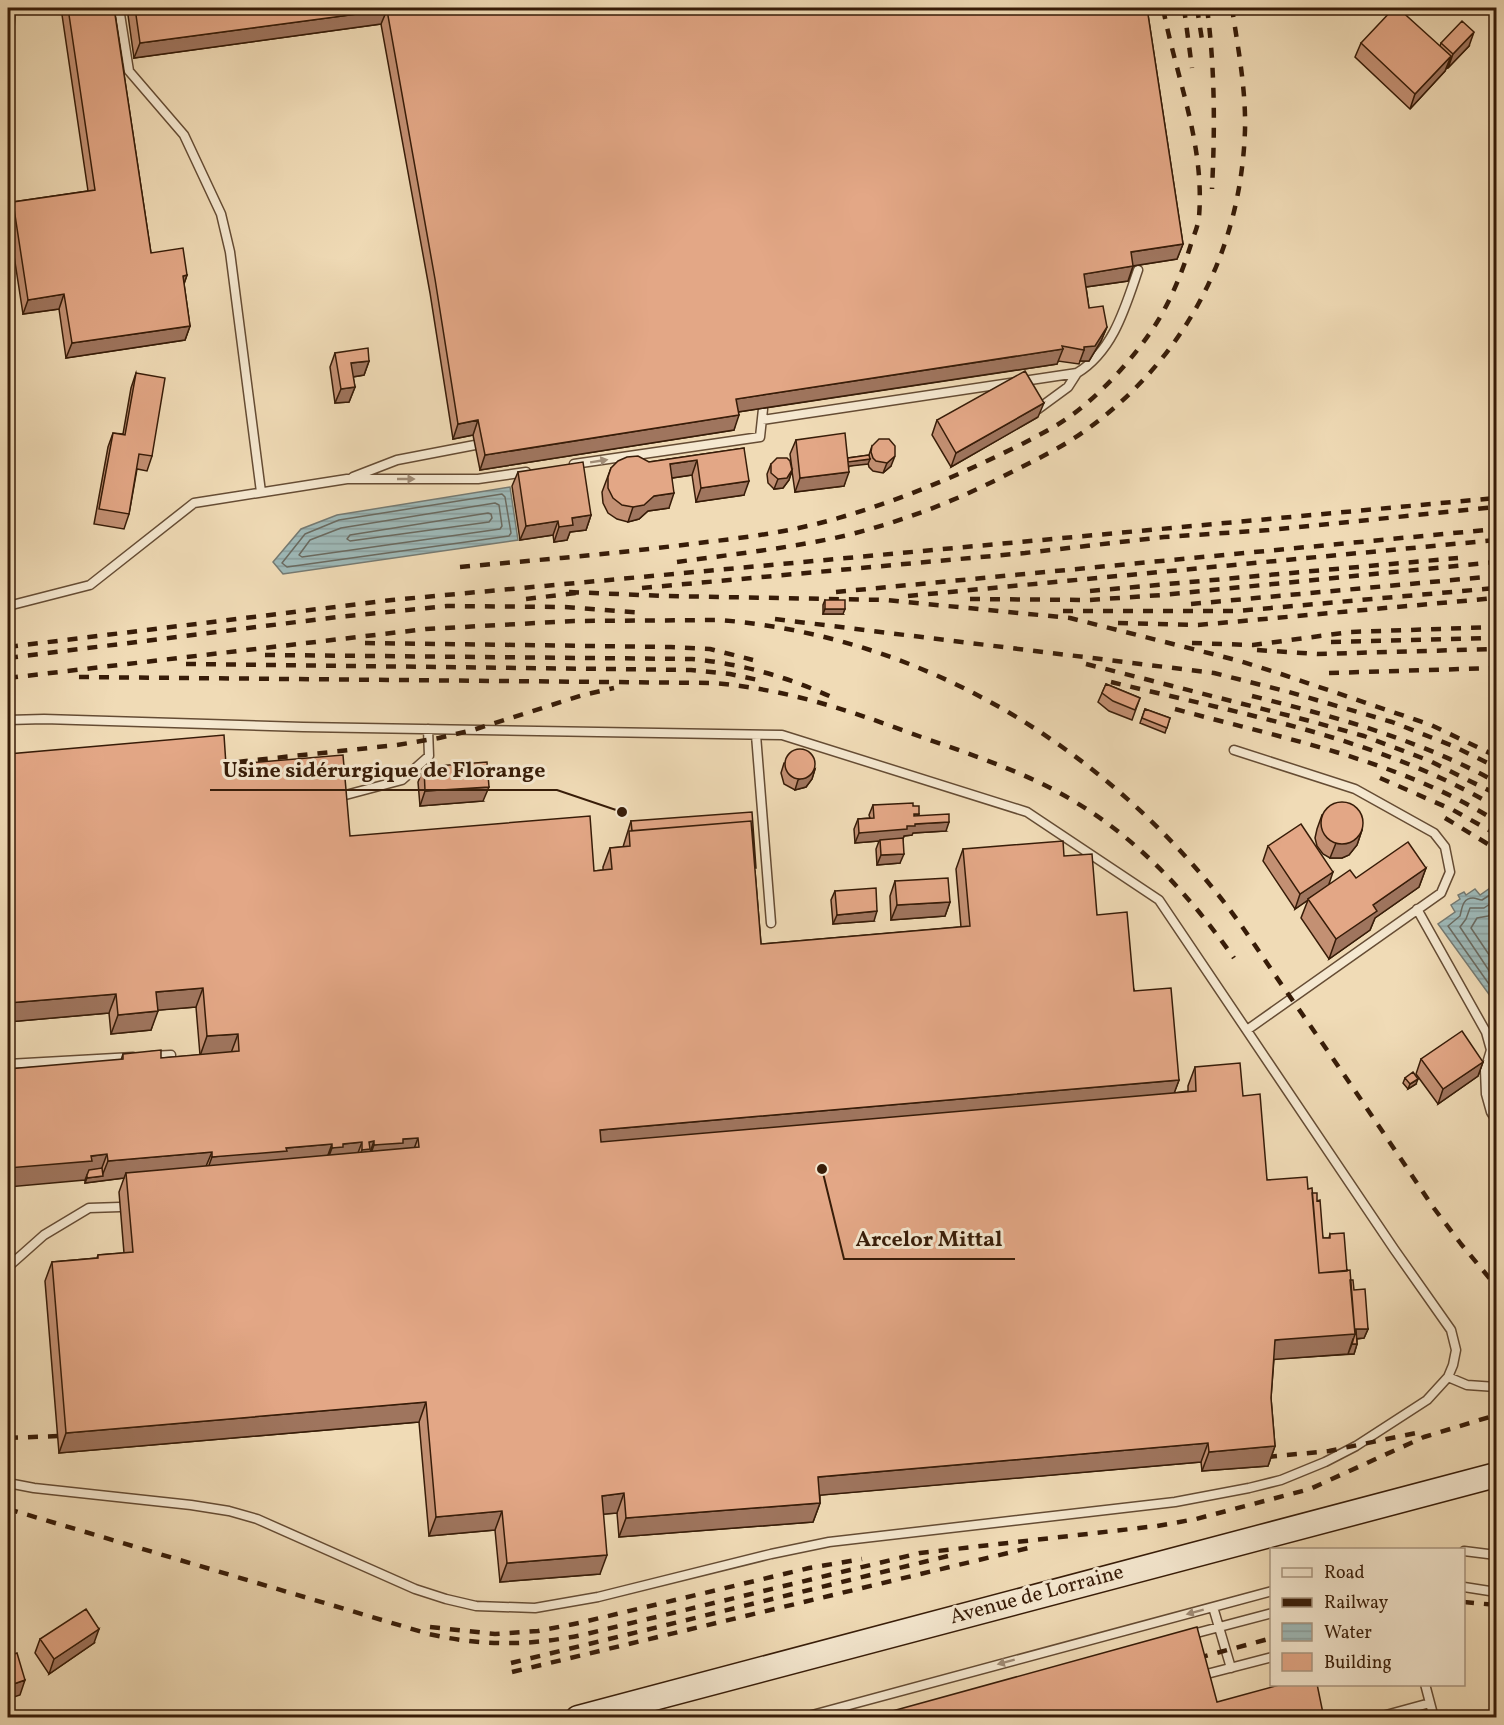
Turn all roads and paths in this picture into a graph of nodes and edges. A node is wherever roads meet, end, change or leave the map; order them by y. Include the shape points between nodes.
1 (11, 8) edge
2 (119, 8) edge
3 (8, 44) edge
4 (1138, 270) dead end
5 (1077, 373) junction
6 (763, 409) edge
7 (1038, 409) edge
8 (762, 420) junction
9 (475, 445) dead end
10 (560, 466) edge
11 (537, 470) edge
12 (347, 479) junction
13 (261, 492) junction
14 (8, 606) edge
15 (8, 720) edge
16 (428, 729) junction
17 (756, 735) junction
18 (1234, 750) dead end
19 (338, 797) edge
20 (1418, 909) junction
21 (771, 923) dead end
22 (1247, 1030) junction
23 (171, 1055) edge
24 (8, 1064) edge
25 (1497, 1120) edge
26 (120, 1207) dead end
27 (8, 1267) edge
28 (1448, 1377) junction
29 (1497, 1387) edge
30 (1497, 1474) edge
31 (8, 1483) edge
32 (1465, 1551) edge
33 (1497, 1555) edge
34 (1465, 1587) edge
35 (1270, 1592) edge
36 (1497, 1592) edge
37 (1213, 1607) junction
38 (1270, 1614) edge
39 (1219, 1627) junction
40 (1185, 1636) edge
41 (1270, 1658) edge
42 (1231, 1668) junction
43 (1198, 1677) edge
44 (1426, 1686) edge
45 (1430, 1703) junction
46 (1395, 1715) edge
47 (578, 1718) edge
48 (801, 1718) edge
49 (1375, 1718) edge
50 (1434, 1718) edge

1 - 3 lane
2 - 13 lane via 129,71 184,135 221,214 230,252
4 - 5 lane via 1104,350
5 - 7 lane via 1068,387
5 - 8 lane
6 - 8 lane
10 -> 8 lane via 760,437
9 - 12 lane via 397,460
12 -> 11 lane via 478,479
12 - 13 lane
13 - 14 lane via 194,503 90,585
15 - 16 lane
16 - 17 lane
16 - 19 lane via 429,756 402,780
17 - 21 lane
17 - 22 lane via 783,735 1027,812 1160,900
18 - 20 lane via 1356,789 1434,833 1445,848 1450,872 1440,893
20 - 22 lane
20 - 25 lane via 1486,1032 1491,1050 1485,1070 1486,1094
22 - 28 lane via 1451,1330 1456,1350
23 - 24 lane
26 - 27 lane via 89,1208 44,1235
28 - 29 lane via 1467,1385
28 - 31 lane via 1427,1400 1356,1446 1281,1480 1175,1502 828,1542 535,1608 476,1606 446,1599 267,1523 229,1511
30 - 47 main road, Avenue de Lorraine
32 - 33 lane
34 - 36 lane
35 - 37 lane
37 - 39 lane
37 -> 48 lane
38 - 39 lane
39 - 40 lane
39 - 42 lane
41 - 42 lane
42 - 43 lane
44 - 45 lane
45 - 46 lane
45 - 50 lane
46 - 49 lane

